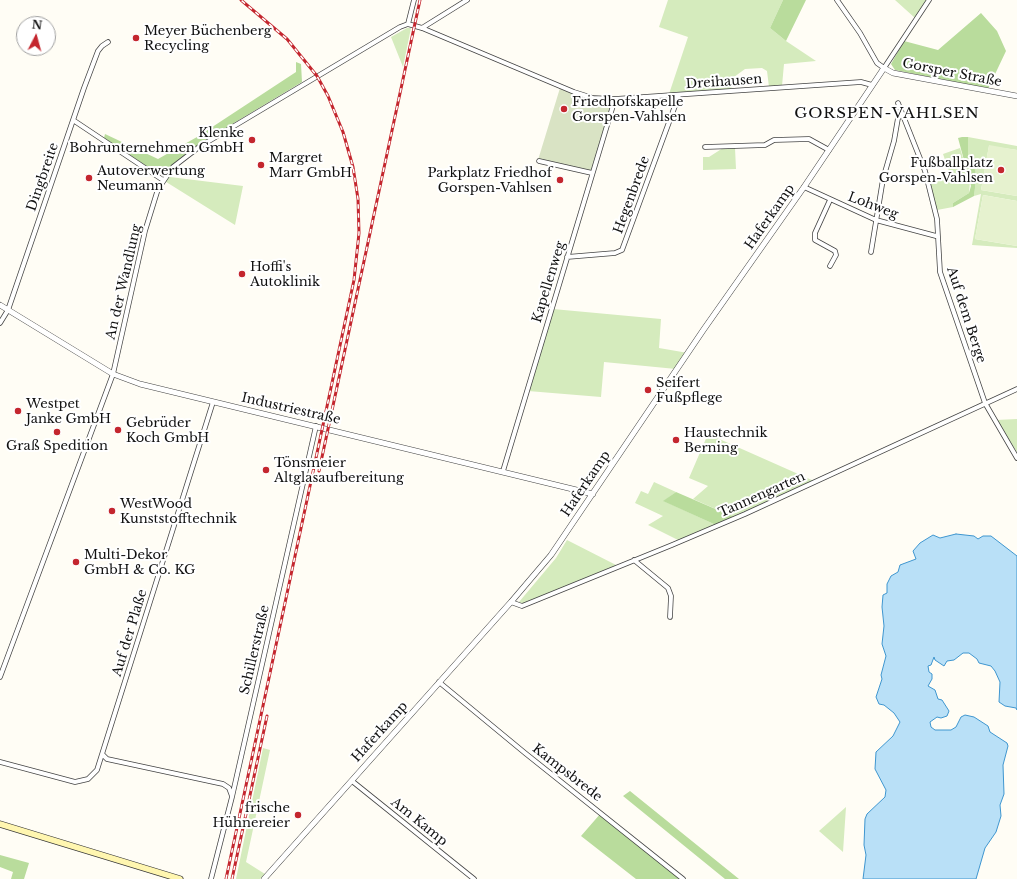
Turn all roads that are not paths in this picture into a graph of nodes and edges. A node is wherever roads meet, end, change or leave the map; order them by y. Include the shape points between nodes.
1 (414, 0) edge
2 (467, 0) edge
3 (837, 0) edge
4 (929, 0) edge
5 (408, 24) junction
6 (422, 28) junction
7 (108, 42) dead end
8 (884, 68) junction
9 (872, 85) junction
10 (679, 95) junction
11 (1017, 96) edge
12 (615, 99) junction
13 (898, 103) dead end
14 (903, 114) junction
15 (73, 120) junction
16 (705, 147) dead end
17 (829, 150) junction
18 (539, 161) dead end
19 (592, 173) junction
20 (163, 180) junction
21 (804, 187) junction
22 (830, 200) junction
23 (876, 220) junction
24 (936, 236) junction
25 (871, 252) dead end
26 (568, 257) junction
27 (830, 266) dead end
28 (0, 306) edge
29 (8, 310) junction
30 (0, 323) edge
31 (113, 374) junction
32 (1017, 389) edge
33 (213, 402) junction
34 (985, 403) junction
35 (316, 426) junction
36 (1017, 458) edge
37 (503, 471) junction
38 (593, 494) junction
39 (634, 560) junction
40 (511, 602) junction
41 (670, 617) dead end
42 (0, 677) edge
43 (439, 682) junction
44 (103, 755) junction
45 (0, 762) edge
46 (352, 781) junction
47 (232, 797) junction
48 (0, 824) edge
49 (180, 879) edge
50 (211, 879) edge
51 (264, 879) edge
52 (474, 879) edge
53 (683, 879) edge

1 - 5 street
2 - 6 street
3 - 8 street via 877,63
4 - 8 street
5 - 6 street
5 - 20 street, An der Wandlung via 199,147 174,167
6 - 12 street, Dreihausen via 584,96
7 - 15 street, Dingbreite via 98,51
8 - 9 street, Haferkamp
8 - 11 street, Gorsper Straße via 893,73
9 - 10 street, Dreihausen via 861,82
9 - 17 street, Haferkamp
10 - 12 street, Dreihausen
10 - 26 street, Hegenbrede via 622,250 615,253
12 - 19 street, Kapellenweg
13 - 14 street, Auf dem Berge
14 - 23 street via 898,118
14 - 24 street, Auf dem Berge via 925,171 937,219
15 - 20 street
15 - 29 street, Dingbreite
16 - 17 street via 765,145 774,140 809,139
17 - 21 street, Haferkamp
18 - 19 street
19 - 26 street, Kapellenweg
20 - 31 street, An der Wandlung via 153,202 145,231
21 - 22 street, Lohweg
21 - 38 street, Haferkamp
22 - 23 street, Lohweg
22 - 27 street via 815,233 815,240 835,251 836,255
23 - 24 street, Lohweg
23 - 25 street
24 - 34 street, Auf dem Berge via 940,272
26 - 37 street, Kapellenweg
28 - 29 street, Industriestraße
29 - 30 street, Dingbreite
29 - 31 street, Industriestraße
31 - 33 street, Industriestraße via 140,384
31 - 42 street, An der Wandlung
32 - 34 street, Tannengarten
33 - 35 street, Industriestraße
33 - 44 street, Auf der Plaße
34 - 36 street, Auf dem Berge
34 - 39 street, Tannengarten via 745,514
35 - 37 street, Industriestraße
35 - 47 street, Schillerstraße
37 - 38 street, Industriestraße
38 - 40 street, Haferkamp via 550,555
39 - 40 street, Tannengarten via 522,606
39 - 41 street via 668,588 671,596
40 - 43 street, Haferkamp
43 - 46 street, Haferkamp
43 - 53 street, Kampsbrede
44 - 45 street, Auf der Plaße via 92,776 75,782
44 - 47 street via 107,759 223,784 229,788
46 - 51 street, Haferkamp
46 - 52 street, Am Kamp
47 - 50 street, Schillerstraße
48 - 49 main road

